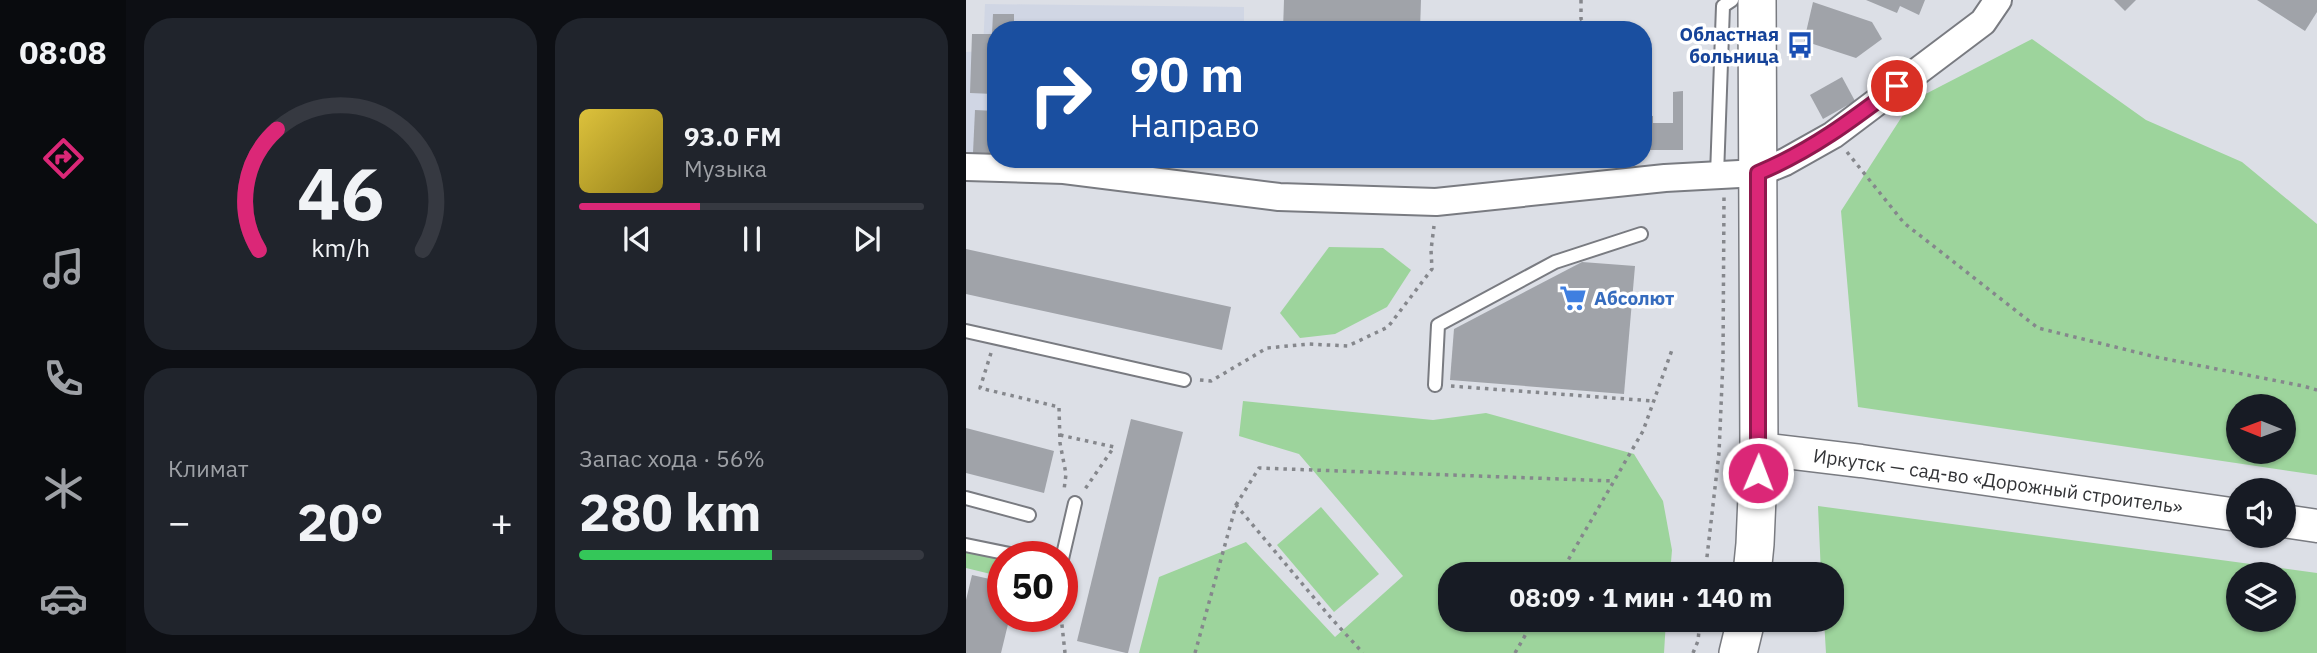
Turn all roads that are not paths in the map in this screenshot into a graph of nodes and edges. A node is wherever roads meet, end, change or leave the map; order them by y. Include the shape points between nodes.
1 (1732, 0) edge
2 (1758, 0) edge
3 (1998, 0) edge
4 (966, 167) edge
5 (987, 168) edge
6 (998, 168) edge
7 (1758, 173) junction
8 (1720, 181) junction
9 (1641, 234) dead end
10 (966, 331) edge
11 (1184, 380) road end
12 (1435, 385) road end
13 (1759, 449) junction
14 (966, 498) edge
15 (1076, 502) road end
16 (2226, 513) edge
17 (1028, 516) dead end
18 (2296, 523) edge
19 (2317, 526) edge
20 (1066, 541) edge
21 (966, 545) edge
22 (987, 549) edge
23 (1753, 562) edge
24 (1743, 632) edge
25 (1738, 653) edge

1 - 8 lane via 1723,6
2 - 7 main road
3 - 7 street via 1983,22 1833,135
4 - 5 street
6 - 8 street via 1063,170 1279,197 1436,202 1665,178
7 - 8 street
7 - 13 main road
9 - 12 lane via 1555,262 1438,325
10 - 11 lane
13 - 16 street, Иркутск — сад-во «Дорожный строитель»
13 - 23 main road
14 - 17 lane
15 - 20 lane
18 - 19 street
21 - 22 lane
24 - 25 main road

